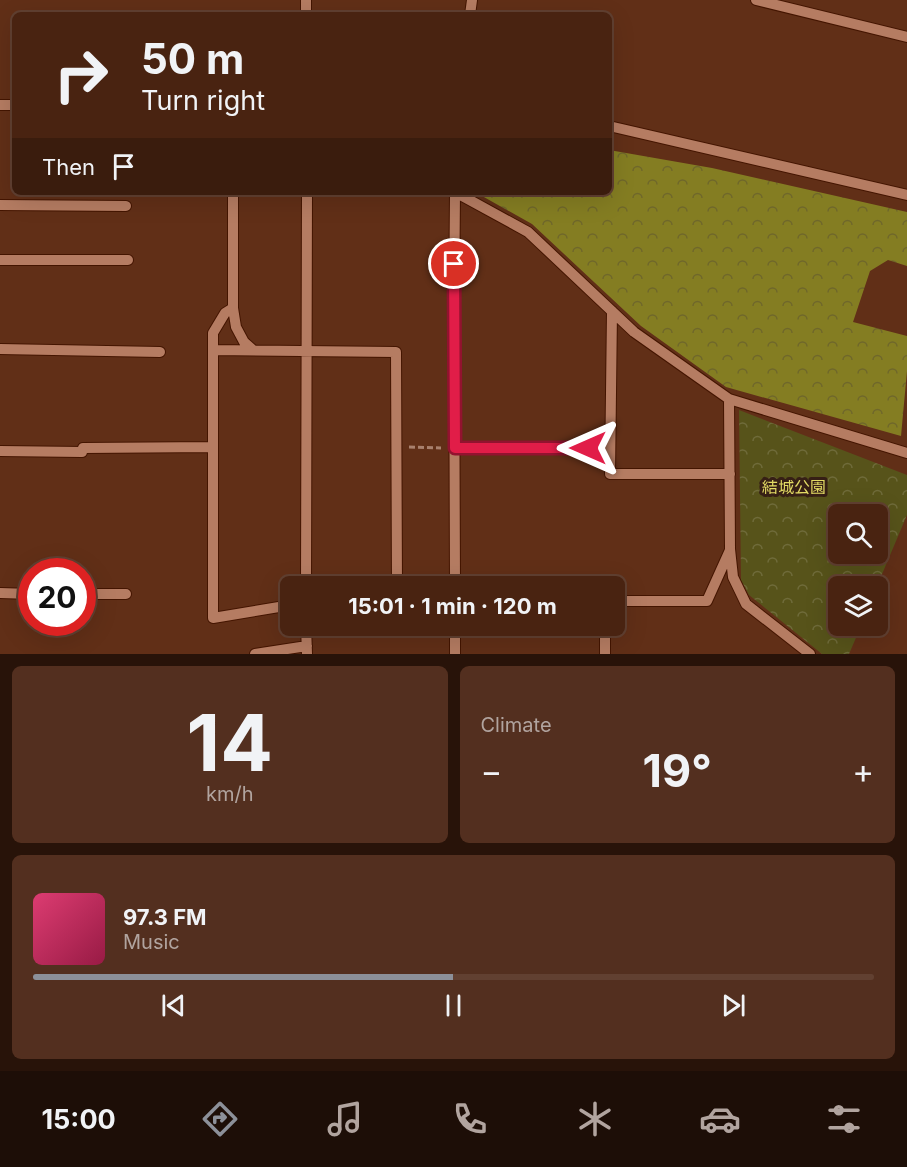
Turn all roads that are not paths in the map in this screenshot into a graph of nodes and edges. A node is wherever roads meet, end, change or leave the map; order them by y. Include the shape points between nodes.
1 (756, 0) edge
2 (907, 37) edge
3 (612, 127) edge
4 (233, 195) edge
5 (307, 195) edge
6 (455, 195) edge
7 (461, 195) edge
8 (907, 195) edge
9 (0, 206) edge
10 (126, 206) dead end
11 (0, 260) edge
12 (128, 260) dead end
13 (232, 308) junction
14 (612, 311) junction
15 (0, 350) edge
16 (213, 350) junction
17 (253, 350) junction
18 (306, 351) junction
19 (160, 352) dead end
20 (729, 399) junction
21 (213, 447) junction
22 (455, 448) junction
23 (610, 448) junction
24 (0, 451) edge
25 (907, 453) edge
26 (730, 474) junction
27 (730, 549) junction
28 (306, 576) edge
29 (397, 576) edge
30 (455, 576) edge
31 (0, 593) edge
32 (18, 594) edge
33 (96, 594) edge
34 (126, 594) dead end
35 (625, 601) edge
36 (280, 606) edge
37 (455, 636) edge
38 (604, 636) edge
39 (307, 650) edge
40 (255, 654) edge
41 (455, 654) edge
42 (605, 654) edge
43 (810, 654) edge

1 - 2 street
3 - 8 street
4 - 13 street
5 - 18 street
6 - 22 street
7 - 14 street via 528,231
9 - 10 street
11 - 12 street
13 - 16 street via 213,333
13 - 17 street via 236,327
14 - 20 street via 634,332
14 - 23 street
15 - 19 street
16 - 17 street
16 - 21 street
17 - 18 street
18 - 28 street
18 - 29 street via 396,352
20 - 25 street
20 - 26 street
21 - 24 street
21 - 36 street via 213,618
22 - 23 street
22 - 30 street
23 - 26 street via 610,474
26 - 27 street
27 - 35 street via 707,601
27 - 43 street via 733,577 746,604
31 - 32 street
33 - 34 street
37 - 41 street
38 - 42 street
39 - 40 street

